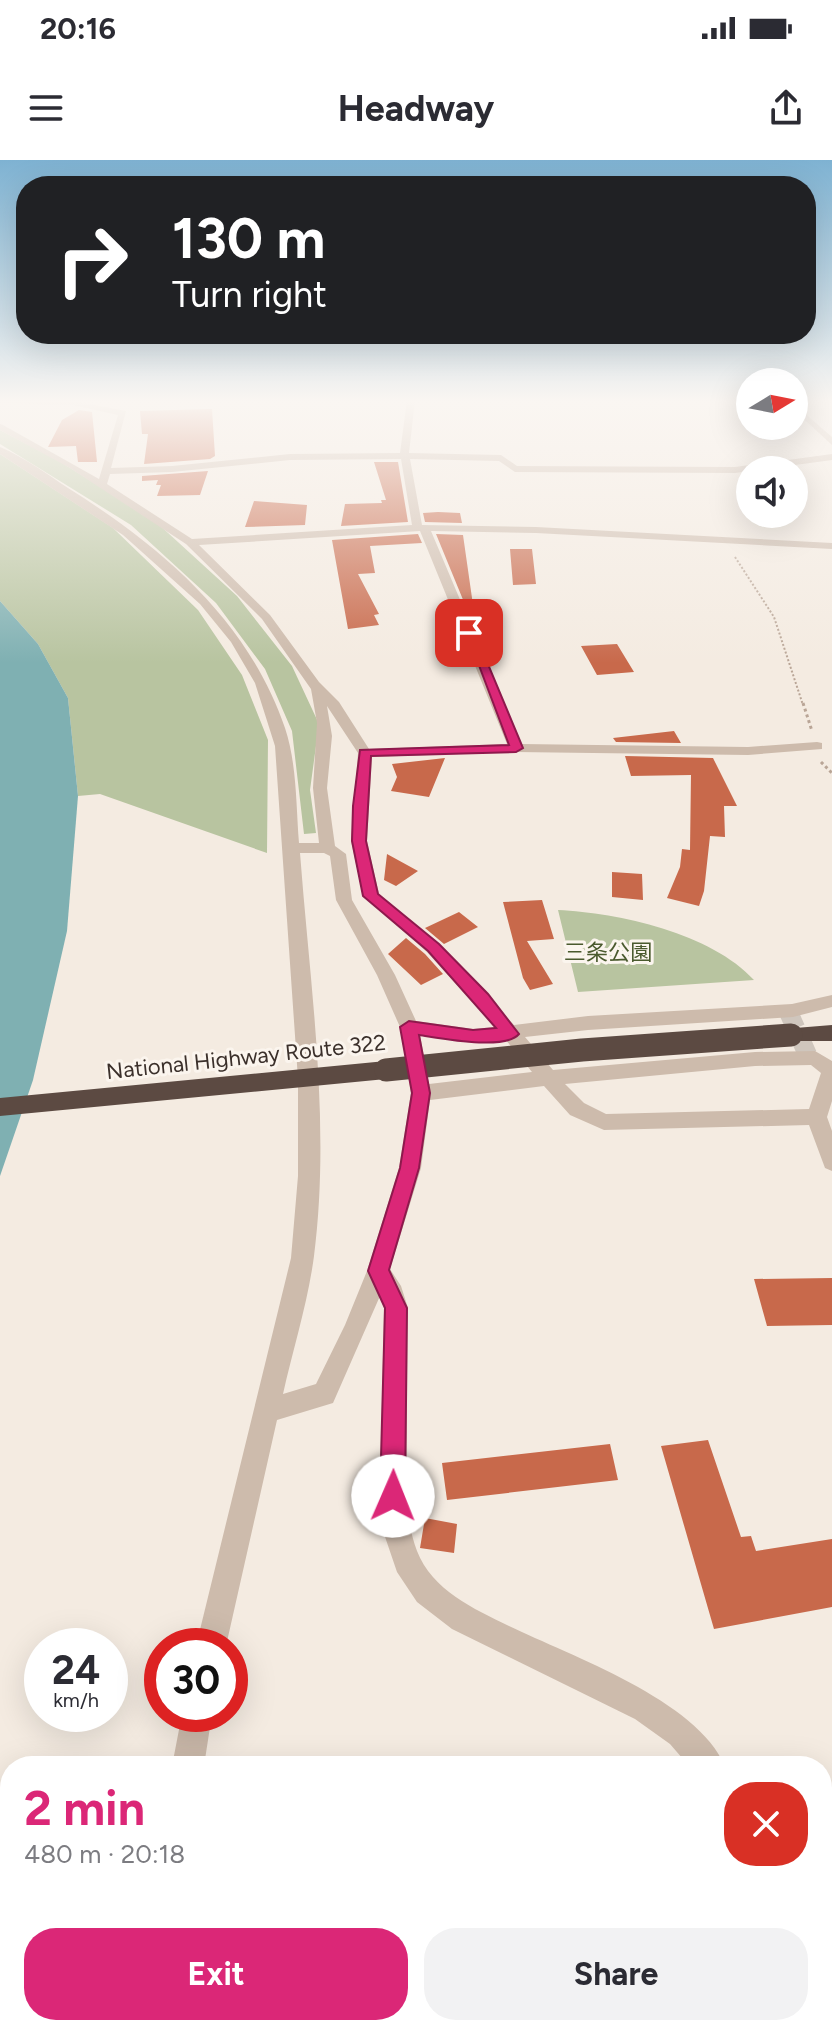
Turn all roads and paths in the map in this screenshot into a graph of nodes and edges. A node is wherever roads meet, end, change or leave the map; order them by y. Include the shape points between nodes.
1 (62, 488) edge
2 (107, 488) edge
3 (413, 488) edge
4 (420, 528) junction
5 (190, 542) junction
6 (724, 542) junction
7 (832, 546) edge
8 (314, 685) junction
9 (817, 746) joint
10 (516, 748) junction
11 (365, 753) junction
12 (291, 848) junction
13 (327, 848) junction
14 (832, 1001) edge
15 (409, 1027) junction
16 (832, 1033) edge
17 (510, 1034) junction
18 (831, 1071) edge
19 (548, 1078) junction
20 (308, 1079) junction
21 (421, 1093) junction
22 (0, 1107) edge
23 (817, 1117) junction
24 (832, 1162) edge
25 (378, 1271) junction
26 (266, 1411) junction
27 (215, 1628) edge
28 (194, 1732) edge
29 (190, 1756) edge
30 (701, 1756) edge

1 - 12 street via 158,557 235,641 267,696 279,731
2 - 5 street
3 - 4 street
4 - 5 street
4 - 6 street
4 - 10 street
5 - 8 street via 266,617
6 - 7 street
6 - 9 path via 774,617
8 - 11 street
8 - 13 street via 327,738 321,776
9 - 10 street via 748,751
10 - 11 street
11 - 17 street via 359,841 371,896 433,948
12 - 13 street
12 - 20 street
13 - 15 street via 338,854 344,900
14 - 17 street via 793,1010 588,1023
15 - 17 street via 473,1036
15 - 21 street
16 - 20 highway, National Highway Route 322, bridge via 582,1050
17 - 19 street
18 - 19 street via 815,1058 768,1059
18 - 23 street
19 - 21 street
19 - 23 street via 577,1109 604,1122
20 - 22 highway, National Highway Route 322
20 - 26 street via 309,1176 302,1258
21 - 25 street via 410,1168
23 - 24 street
25 - 26 street via 324,1394
25 - 30 street via 396,1308 393,1496 407,1562 427,1592 462,1619 646,1708 681,1733
26 - 27 street
28 - 29 street

